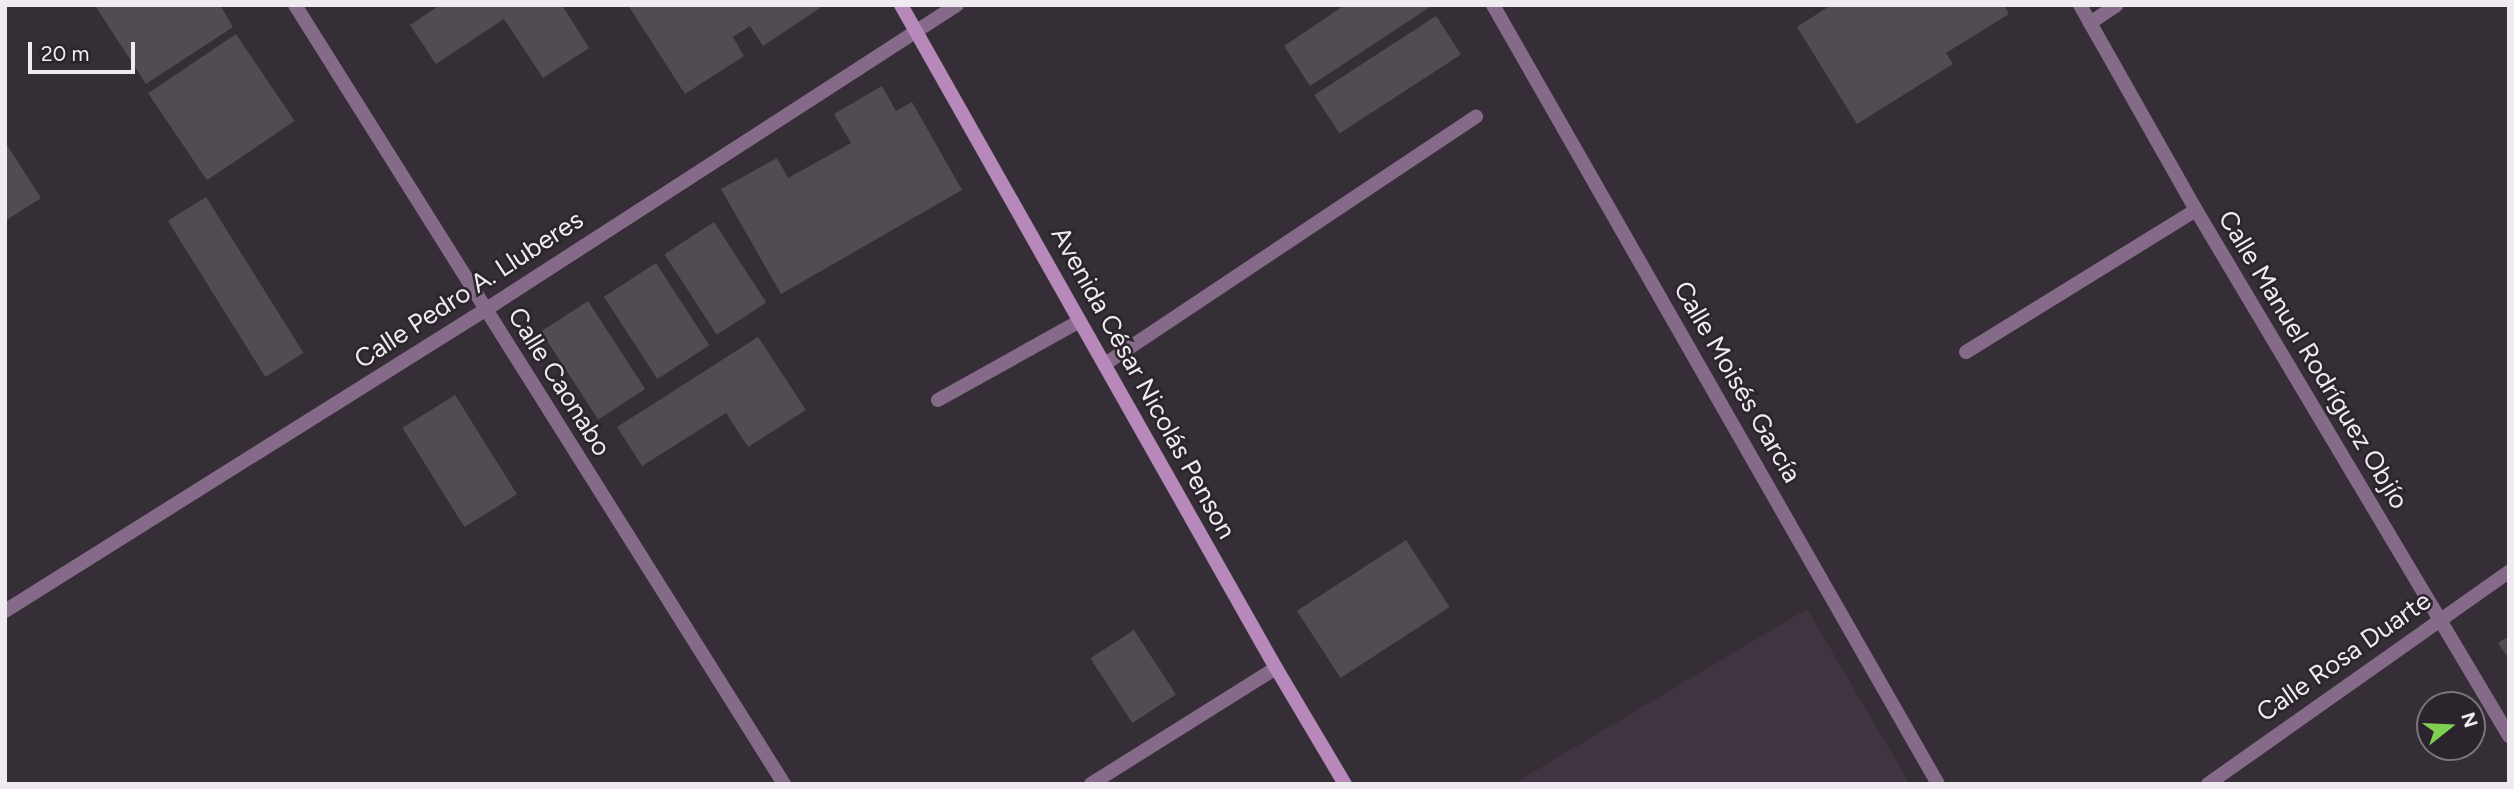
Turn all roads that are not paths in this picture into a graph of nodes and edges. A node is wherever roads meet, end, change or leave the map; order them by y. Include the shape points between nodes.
1 (295, 5) edge
2 (901, 5) edge
3 (957, 5) edge
4 (1493, 5) edge
5 (2080, 5) edge
6 (2117, 5) edge
7 (2090, 23) junction
8 (916, 30) junction
9 (1476, 117) dead end
10 (2196, 210) junction
11 (485, 310) junction
12 (1080, 321) junction
13 (1966, 352) dead end
14 (1105, 365) junction
15 (937, 400) dead end
16 (2509, 572) edge
17 (5, 611) edge
18 (2440, 620) junction
19 (1276, 668) junction
20 (2509, 736) edge
21 (784, 784) edge
22 (1091, 784) edge
23 (1345, 784) edge
24 (1938, 784) edge
25 (2208, 784) edge

1 - 11 street, Calle Caonabo
2 - 8 main road, Avenida César Nicolás Penson
3 - 8 street, Calle Pedro A. Lluberes
4 - 24 street, Calle Moisés García
5 - 7 street, Calle Manuel Rodríguez Objío
6 - 7 street
7 - 10 street, Calle Manuel Rodríguez Objío
8 - 11 street, Calle Pedro A. Lluberes
8 - 12 main road, Avenida César Nicolás Penson
9 - 14 street
10 - 13 street
10 - 18 street, Calle Manuel Rodríguez Objío
11 - 17 street, Calle Pedro A. Lluberes
11 - 21 street, Calle Caonabo
12 - 14 main road, Avenida César Nicolás Penson
12 - 15 street
14 - 19 main road, Avenida César Nicolás Penson
16 - 18 street, Calle Rosa Duarte
18 - 20 street, Calle Manuel Rodríguez Objío
18 - 25 street, Calle Rosa Duarte
19 - 22 street
19 - 23 main road, Avenida César Nicolás Penson

